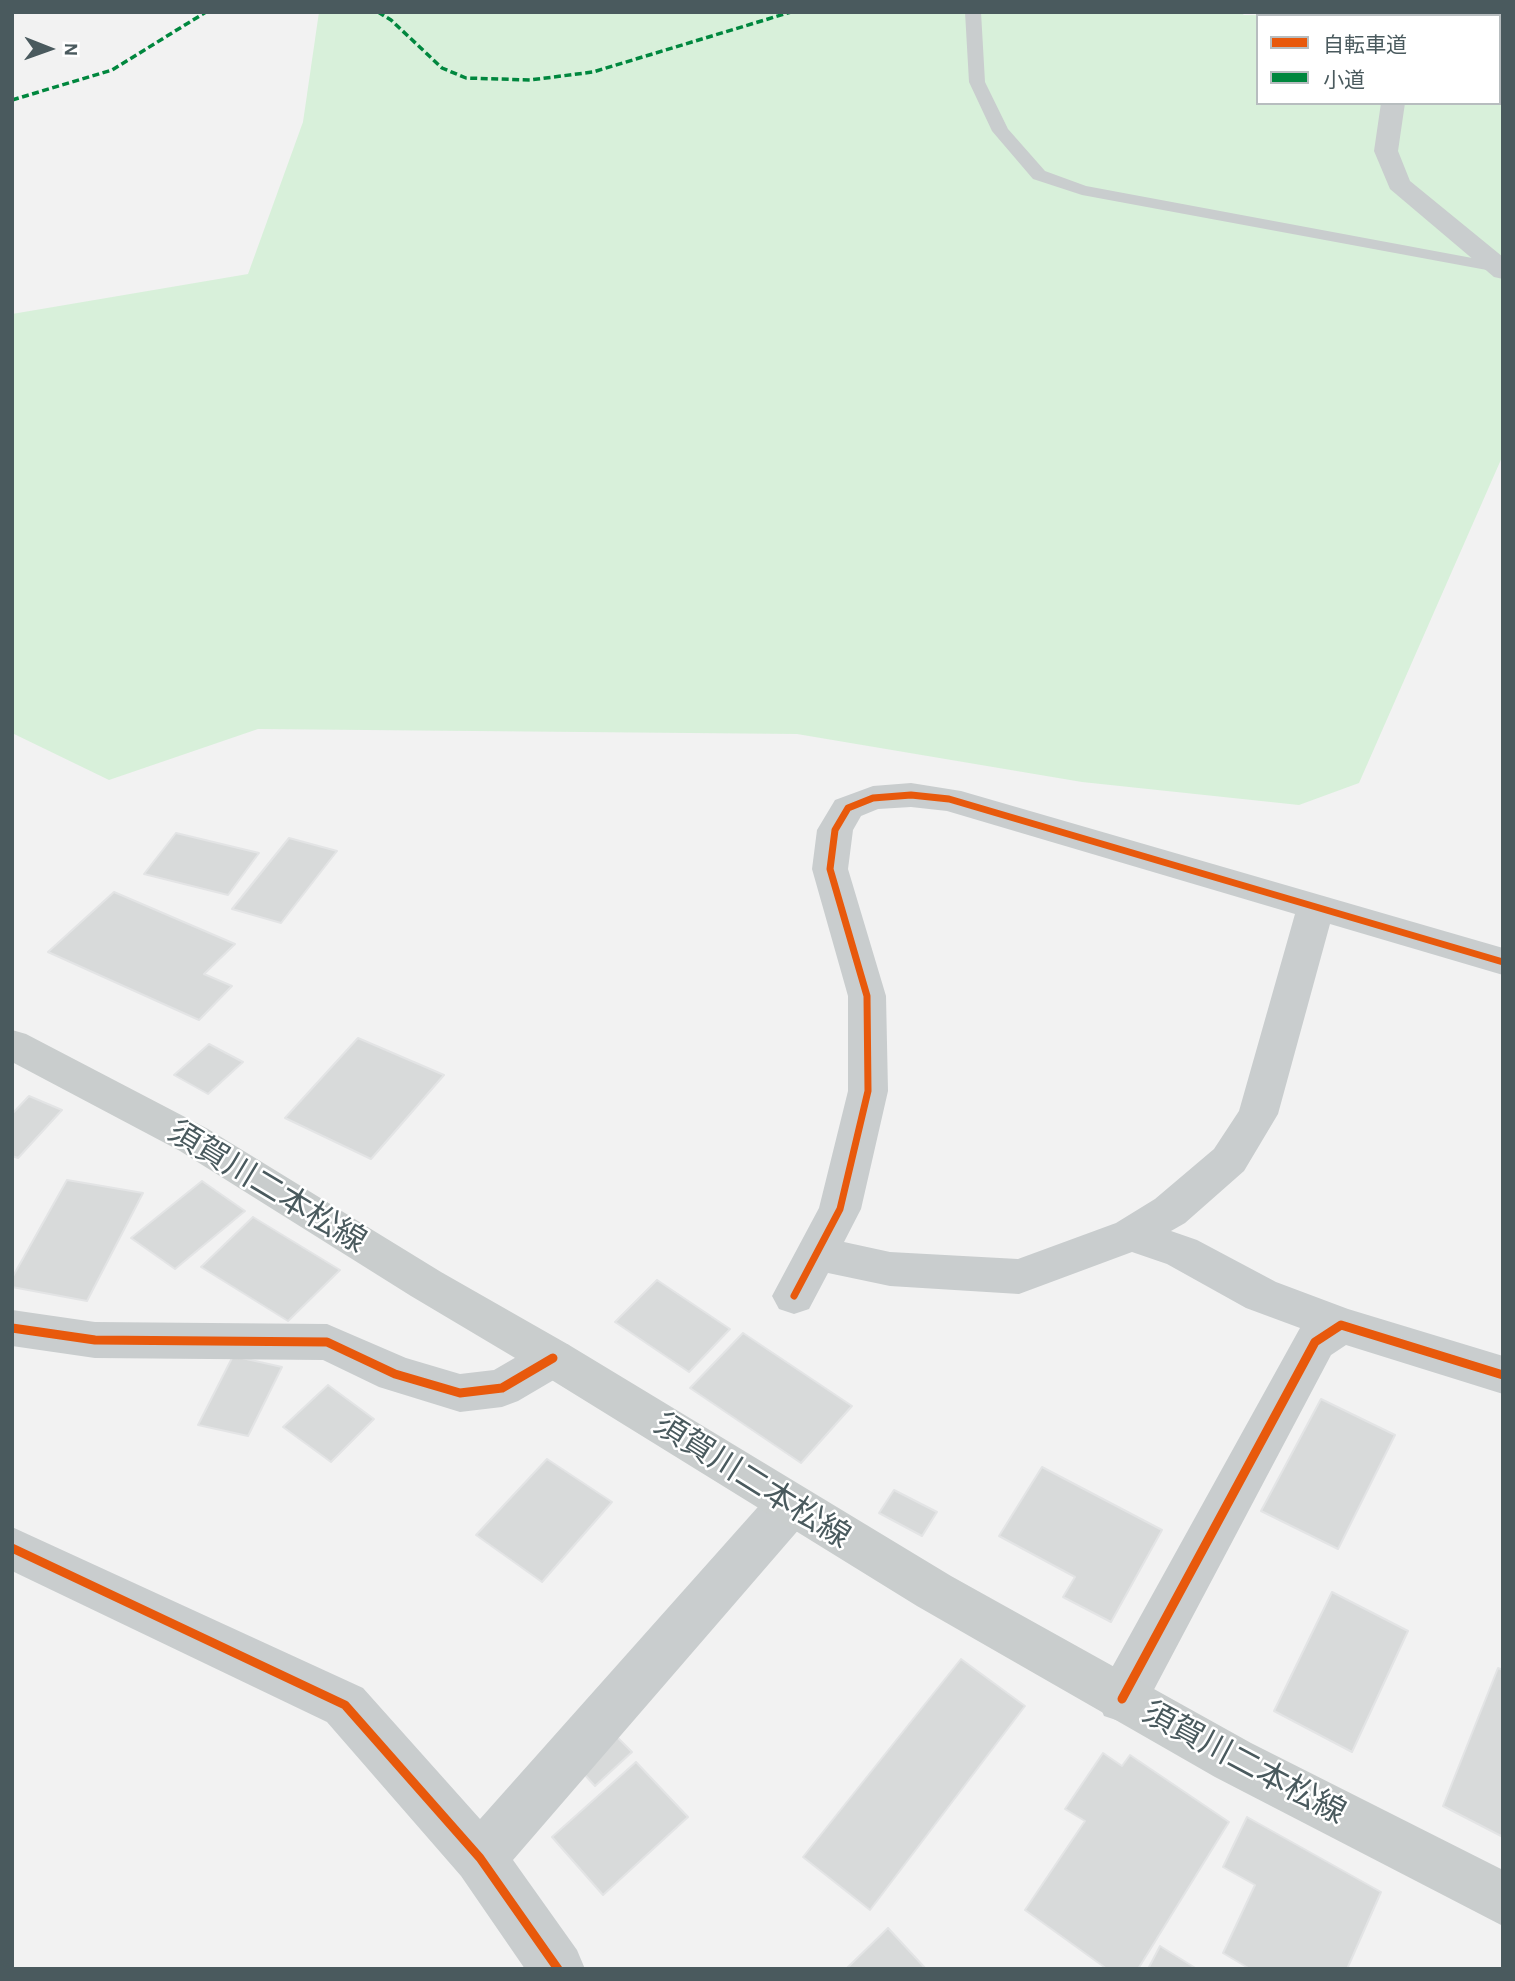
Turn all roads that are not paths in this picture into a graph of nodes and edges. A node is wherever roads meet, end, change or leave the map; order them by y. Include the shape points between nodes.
1 (973, 12) edge
2 (1394, 105) edge
3 (1501, 270) edge
4 (1316, 907) junction
5 (1503, 962) edge
6 (12, 1044) edge
7 (1131, 1235) junction
8 (816, 1253) junction
9 (794, 1296) dead end
10 (1341, 1325) junction
11 (12, 1328) edge
12 (553, 1358) junction
13 (1503, 1375) edge
14 (790, 1505) junction
15 (12, 1548) edge
16 (1122, 1699) junction
17 (480, 1858) junction
18 (1503, 1899) edge
19 (558, 1969) edge

1 - 3 lane via 977,82 1000,131 1039,175 1082,190
2 - 3 street via 1387,151 1399,184
4 - 5 street
4 - 7 street via 1258,1114 1229,1160 1170,1211
4 - 8 street via 949,799 873,798 848,808 835,830 830,869 867,996 869,1091 840,1209
6 - 12 main road, 須賀川二本松線 via 194,1140
7 - 8 street via 1019,1277 890,1269
7 - 10 street via 1182,1252 1261,1294
8 - 9 street
10 - 13 street
10 - 16 street via 1315,1342
11 - 12 street via 95,1340 327,1342 395,1374 460,1393 502,1388
12 - 14 main road, 須賀川二本松線
14 - 16 main road, 須賀川二本松線
14 - 17 street
15 - 17 street via 345,1705
16 - 18 main road, 須賀川二本松線
17 - 19 street

